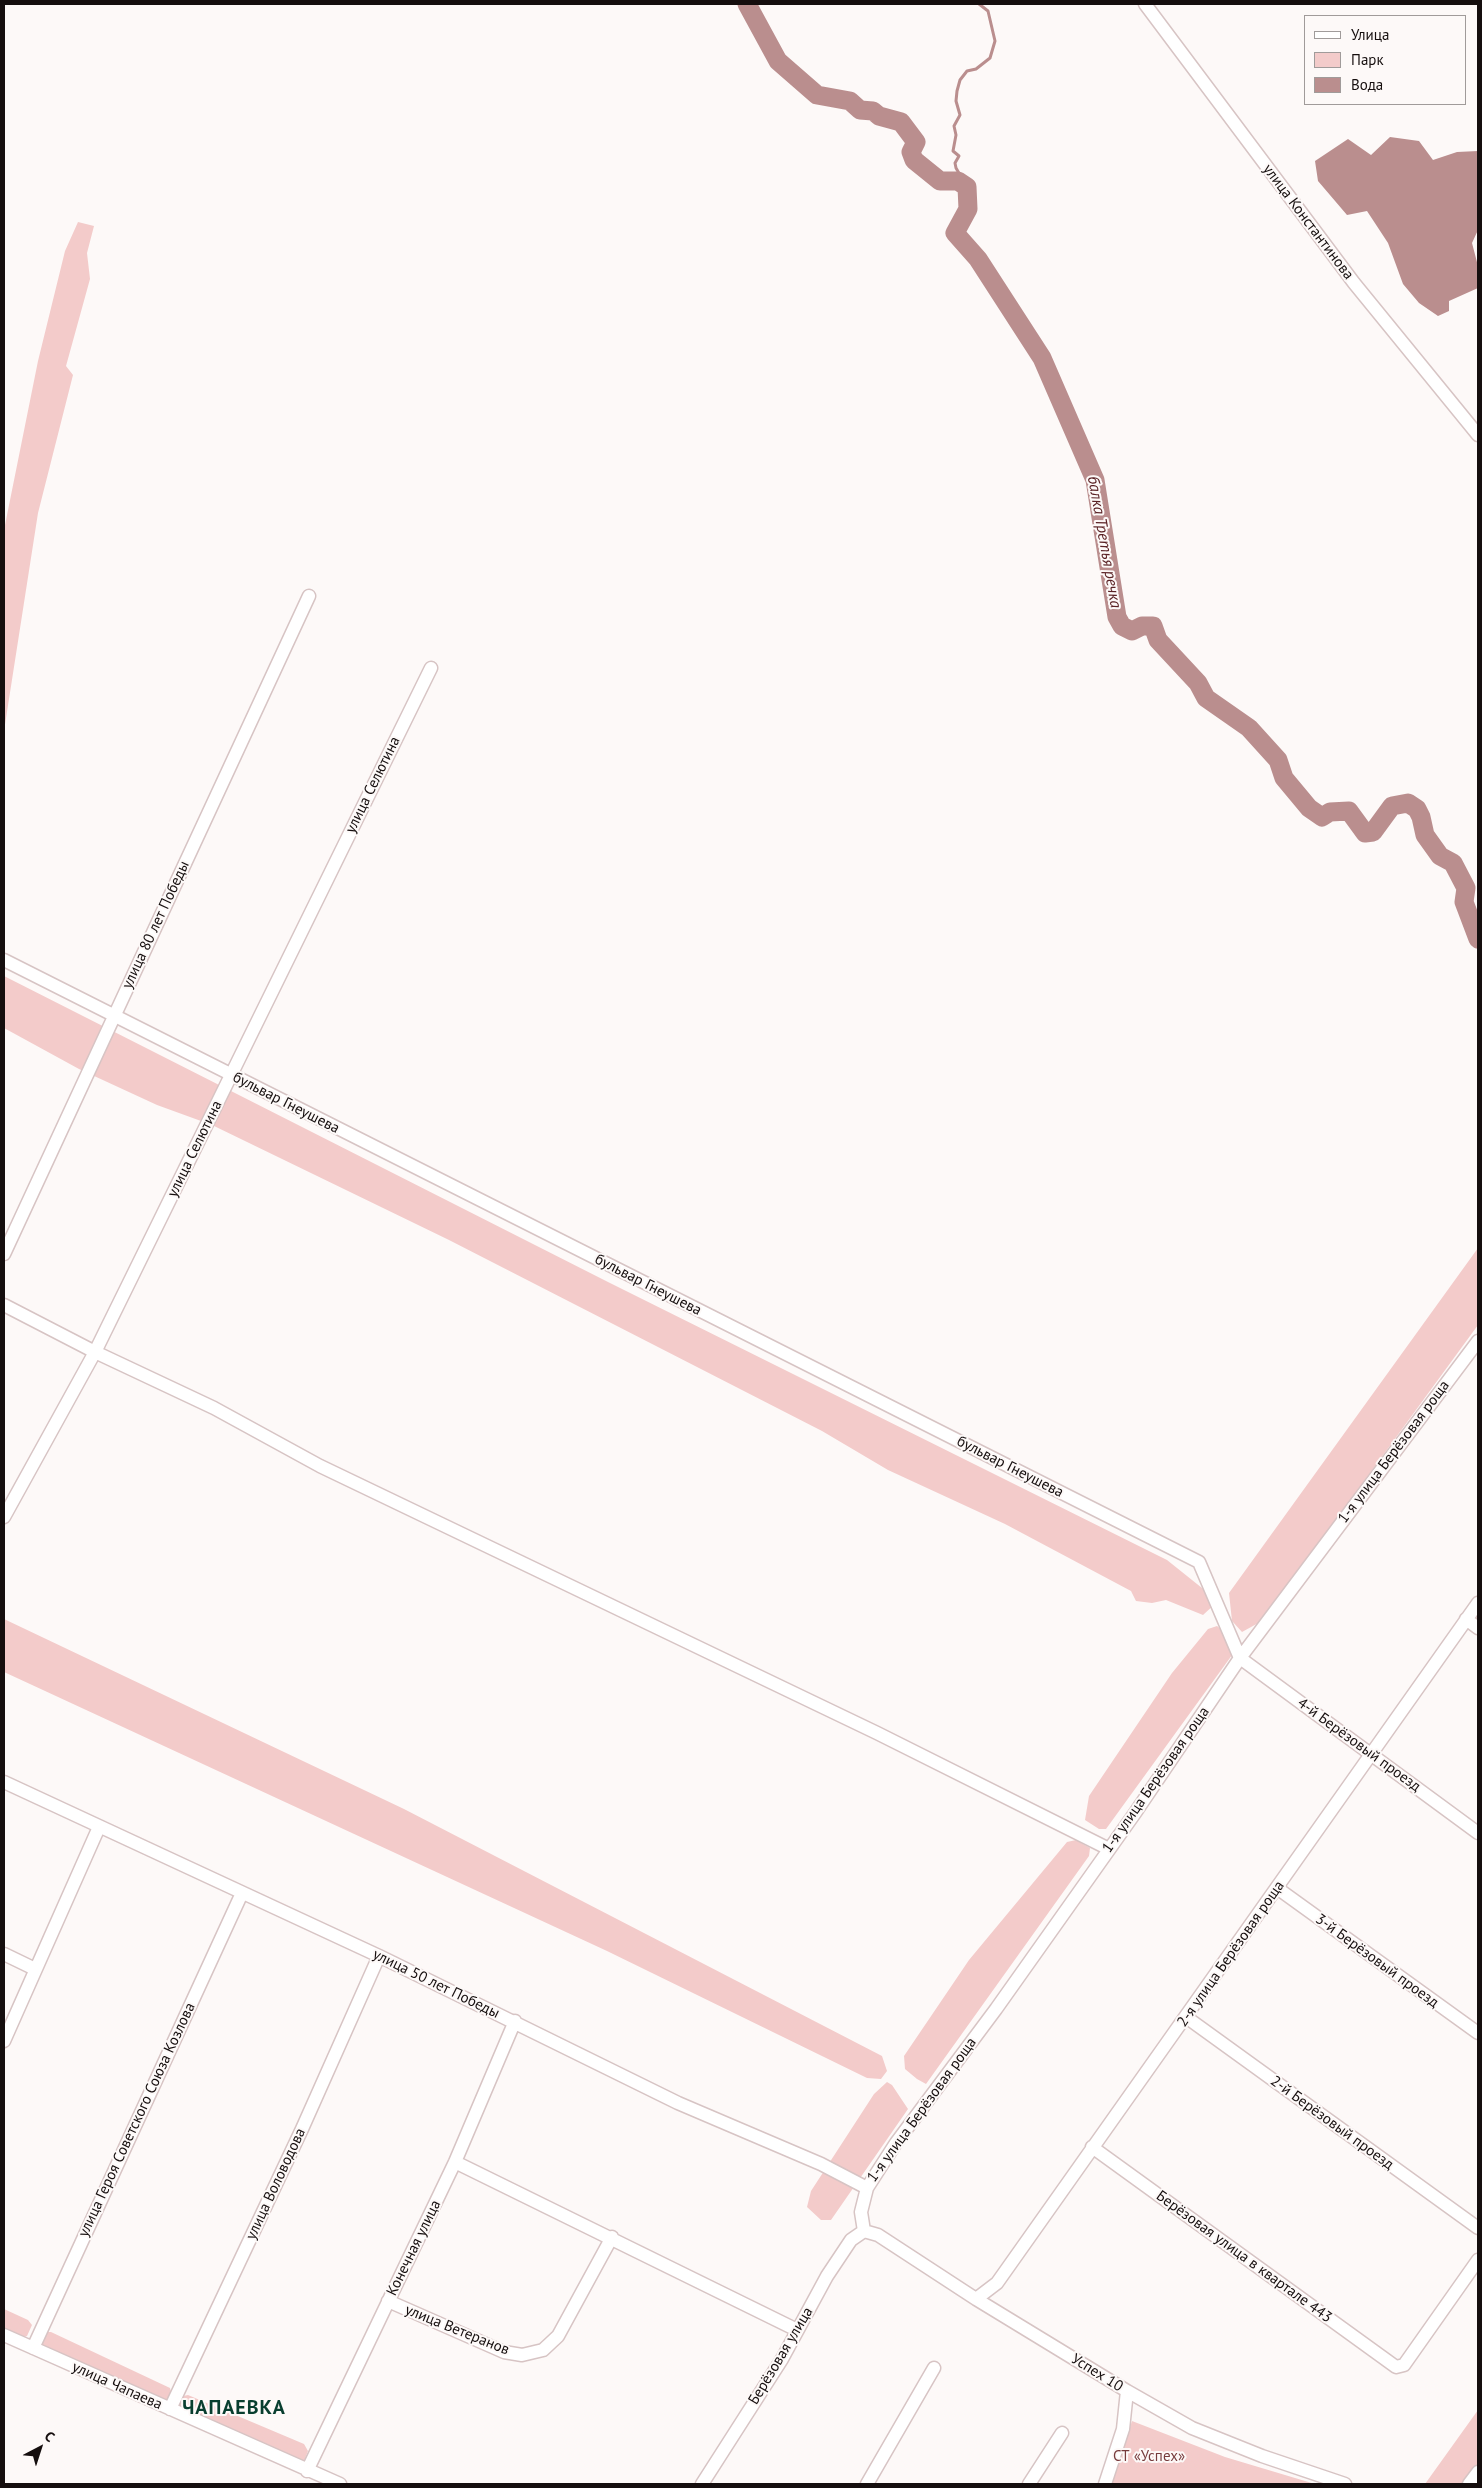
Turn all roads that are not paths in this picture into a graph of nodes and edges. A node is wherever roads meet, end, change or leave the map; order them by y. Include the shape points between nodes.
1 (1145, 4) edge
2 (1478, 435) edge
3 (309, 596) dead end
4 (430, 668) dead end
5 (4, 960) edge
6 (114, 1016) junction
7 (231, 1075) junction
8 (4, 1254) edge
9 (4, 1305) edge
10 (1478, 1341) edge
11 (95, 1352) junction
12 (4, 1517) edge
13 (1478, 1602) edge
14 (1466, 1619) junction
15 (1478, 1628) edge
16 (1240, 1658) junction
17 (1372, 1754) junction
18 (4, 1782) edge
19 (99, 1827) junction
20 (1478, 1833) edge
21 (1109, 1849) junction
22 (1276, 1888) junction
23 (242, 1893) junction
24 (4, 1954) edge
25 (379, 1956) junction
26 (36, 1969) junction
27 (1186, 2017) junction
28 (515, 2022) junction
29 (1478, 2033) edge
30 (4, 2041) edge
31 (1092, 2147) junction
32 (455, 2162) junction
33 (867, 2188) junction
34 (1478, 2228) edge
35 (864, 2231) junction
36 (612, 2237) junction
37 (1478, 2260) edge
38 (976, 2300) junction
39 (388, 2301) junction
40 (797, 2330) junction
41 (4, 2335) edge
42 (33, 2348) junction
43 (934, 2368) dead end
44 (1127, 2391) junction
45 (170, 2410) junction
46 (1062, 2433) dead end
47 (307, 2471) junction
48 (1478, 2472) edge
49 (340, 2484) edge
50 (702, 2484) edge
51 (867, 2484) edge
52 (1029, 2484) edge
53 (1106, 2484) edge
54 (1345, 2484) edge
55 (1469, 2484) edge

1 - 2 street, улица Константинова via 1354,283
3 - 6 street, улица 80 лет Победы
4 - 7 street, улица Селютина
5 - 6 street, бульвар Гнеушева
6 - 7 street, бульвар Гнеушева
6 - 8 street, улица 80 лет Победы
7 - 11 street, улица Селютина
7 - 16 street, бульвар Гнеушева via 1199,1562
9 - 11 street
10 - 16 street, 1-я улица Берёзовая роща
11 - 12 street, улица Селютина
11 - 21 street via 214,1408 320,1466 877,1733
13 - 14 street, 2-я улица Берёзовая роща
14 - 15 street
14 - 17 street, 2-я улица Берёзовая роща
16 - 17 street, 4-й Берёзовый проезд
16 - 21 street, 1-я улица Берёзовая роща
17 - 20 street, 4-й Берёзовый проезд
17 - 22 street, 2-я улица Берёзовая роща
18 - 19 street, улица 50 лет Победы
19 - 23 street, улица 50 лет Победы
19 - 26 street
21 - 33 street, 1-я улица Берёзовая роща
22 - 27 street, 2-я улица Берёзовая роща
22 - 29 street, 3-й Берёзовый проезд
23 - 25 street, улица 50 лет Победы
23 - 42 street, улица Героя Советского Союза Козлова
24 - 26 street
25 - 28 street, улица 50 лет Победы
25 - 45 street, улица Воловодова
26 - 30 street
27 - 31 street, 2-я улица Берёзовая роща
27 - 34 street, 2-й Берёзовый проезд
28 - 32 street, Конечная улица
28 - 33 street, улица 50 лет Победы via 678,2103 821,2164
31 - 37 street, Берёзовая улица в квартале 443 via 1396,2367 1404,2365
31 - 38 street, 2-я улица Берёзовая роща via 998,2283
32 - 36 street
32 - 39 street, Конечная улица
33 - 35 street, 1-я улица Берёзовая роща via 861,2212
35 - 38 street, Успех 10 via 878,2235
35 - 40 street, Берёзовая улица via 846,2247
36 - 39 street, улица Ветеранов via 558,2336 543,2350 522,2355 504,2352
36 - 40 street
38 - 44 street, Успех 10
39 - 47 street, Конечная улица
40 - 50 street, Берёзовая улица
41 - 42 street, улица Чапаева
42 - 45 street, улица Чапаева
43 - 51 street
44 - 53 street via 1123,2429
44 - 54 street, Успех 10 via 1192,2428
45 - 47 street, улица Чапаева
46 - 52 street
47 - 49 street, улица Чапаева
48 - 55 street

